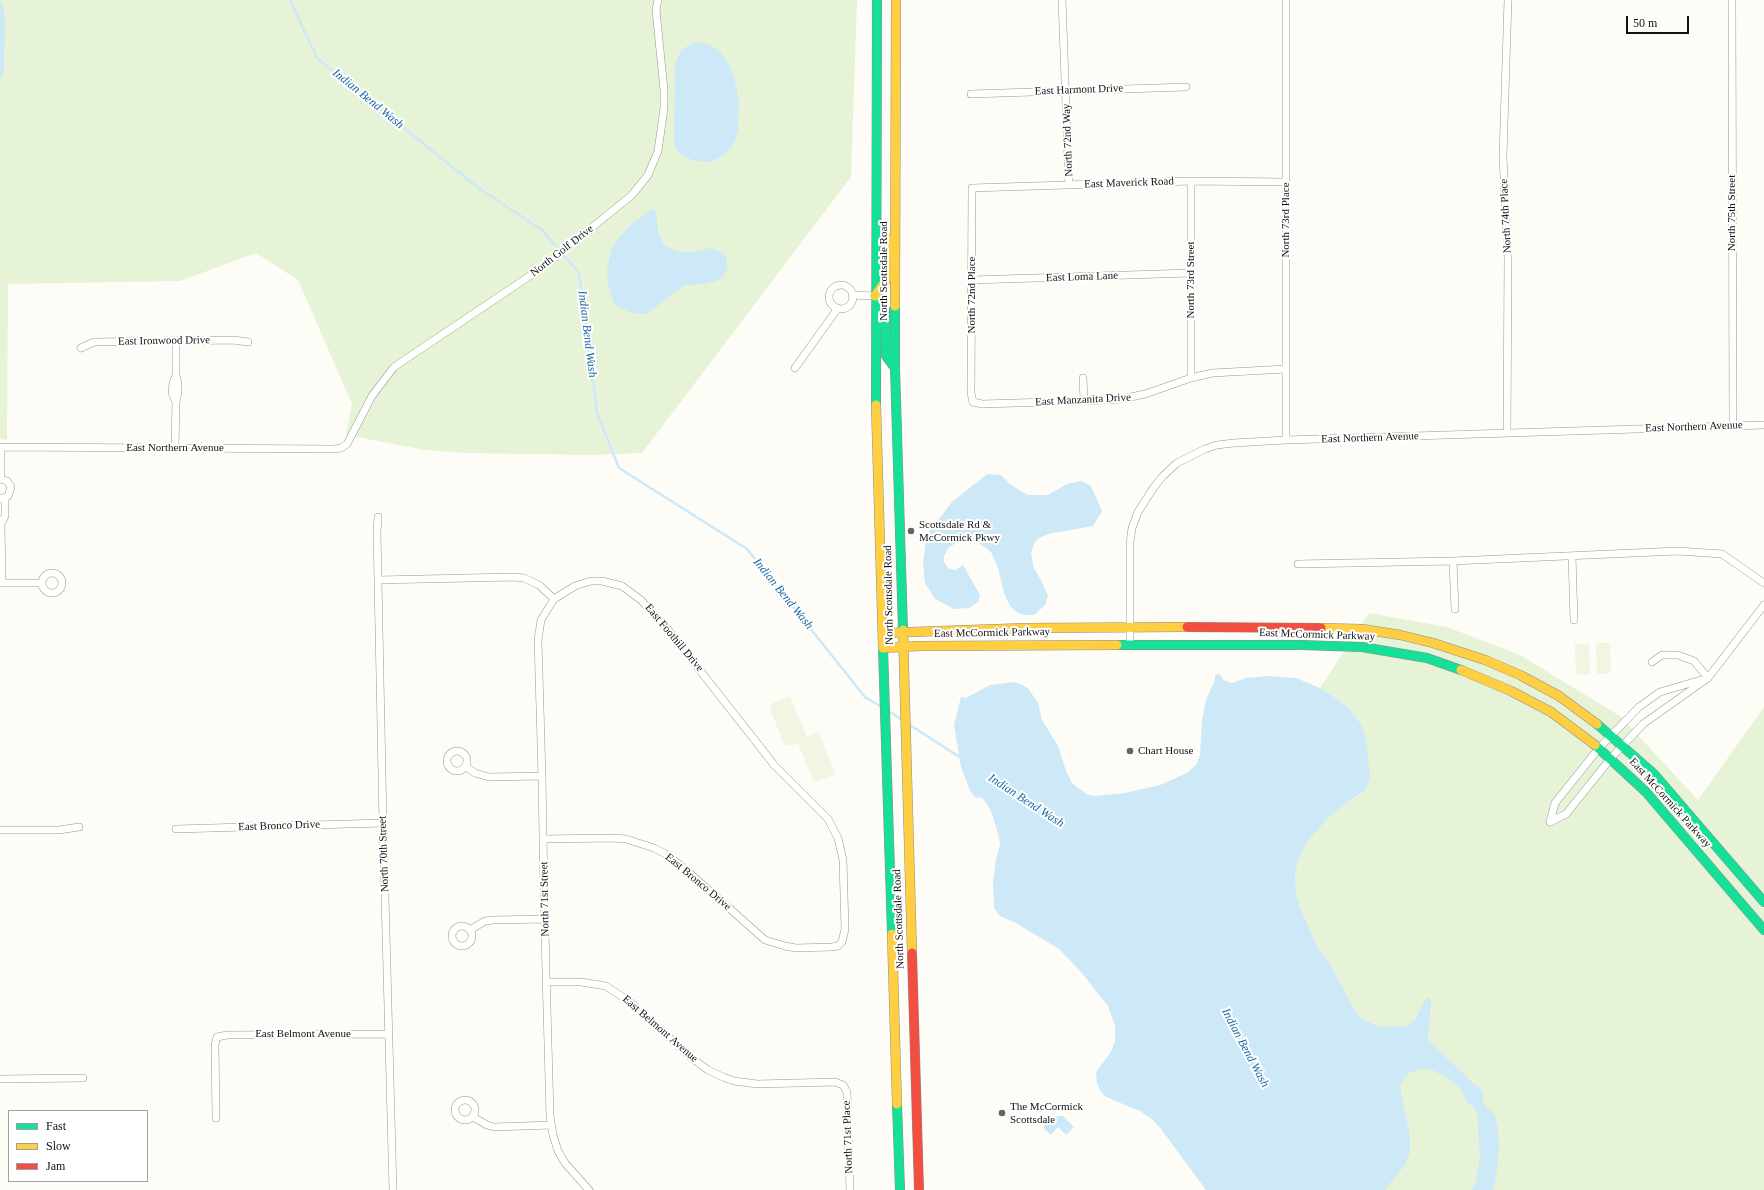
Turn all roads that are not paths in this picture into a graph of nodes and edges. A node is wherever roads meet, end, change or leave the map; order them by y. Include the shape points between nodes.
1 (658, 0) edge
2 (876, 0) edge
3 (896, 0) edge
4 (1062, 0) edge
5 (1286, 0) edge
6 (1508, 0) edge
7 (1732, 0) edge
8 (1186, 88) dead end
9 (1066, 91) junction
10 (971, 94) dead end
11 (1191, 181) junction
12 (1286, 182) junction
13 (1069, 184) junction
14 (972, 188) joint
15 (896, 222) junction
16 (1191, 273) junction
17 (972, 280) junction
18 (852, 295) junction
19 (875, 296) junction
20 (838, 308) junction
21 (176, 341) junction
22 (248, 342) dead end
23 (81, 348) dead end
24 (795, 368) dead end
25 (895, 368) junction
26 (1286, 369) junction
27 (1083, 378) dead end
28 (1191, 378) junction
29 (973, 402) joint
30 (1084, 402) junction
31 (1764, 424) edge
32 (1733, 426) junction
33 (1507, 433) junction
34 (1286, 440) junction
35 (349, 442) joint
36 (0, 447) edge
37 (175, 447) junction
38 (0, 479) edge
39 (2, 498) edge
40 (378, 517) dead end
41 (1, 522) edge
42 (1572, 556) junction
43 (1453, 561) junction
44 (1298, 564) dead end
45 (378, 580) junction
46 (1, 583) edge
47 (42, 583) dead end
48 (1764, 583) edge
49 (554, 599) junction
50 (1764, 605) edge
51 (1455, 609) dead end
52 (1574, 620) dead end
53 (1130, 627) junction
54 (903, 632) junction
55 (883, 633) junction
56 (1433, 643) junction
57 (1130, 645) junction
58 (903, 647) junction
59 (883, 651) junction
60 (1427, 658) junction
61 (1652, 662) dead end
62 (1708, 678) junction
63 (1611, 735) junction
64 (1623, 745) junction
65 (1599, 748) junction
66 (1611, 758) junction
67 (466, 766) dead end
68 (542, 776) junction
69 (383, 824) junction
70 (78, 827) dead end
71 (176, 829) dead end
72 (0, 830) edge
73 (543, 839) junction
74 (1764, 902) edge
75 (545, 918) junction
76 (470, 930) dead end
77 (1764, 930) edge
78 (842, 942) joint
79 (547, 982) junction
80 (389, 1034) junction
81 (0, 1078) edge
82 (83, 1078) dead end
83 (843, 1085) joint
84 (473, 1117) dead end
85 (216, 1118) dead end
86 (551, 1125) junction
87 (393, 1190) edge
88 (589, 1190) edge
89 (850, 1190) edge
90 (900, 1190) edge
91 (920, 1190) edge

1 - 35 street, North Golf Drive via 656,10 664,108 658,151 648,175 632,195 543,267 394,367 372,396
2 - 19 main road, North Scottsdale Road
3 - 15 main road, North Scottsdale Road
4 - 9 street, North 72nd Way
5 - 12 street, North 73rd Place
6 - 33 street, North 74th Place via 1503,157 1508,258
7 - 32 street, North 75th Street
8 - 9 street, East Harmont Drive
9 - 10 street, East Harmont Drive
9 - 13 street, North 72nd Way
11 - 12 street, East Maverick Road
11 - 13 street, East Maverick Road
11 - 16 street, North 73rd Street
12 - 26 street, North 73rd Place
13 - 14 street, East Maverick Road
14 - 17 street, North 72nd Place
15 - 19 main road via 886,259 886,280
15 - 25 main road, North Scottsdale Road
16 - 17 street, East Loma Lane
16 - 28 street, North 73rd Street
17 - 29 street, North 72nd Place
18 - 19 street
18 - 20 street via 849,305 842,309
18 - 20 street via 845,286 834,288 830,294 830,301
19 - 25 main road via 885,309 886,356
19 - 55 main road, North Scottsdale Road
20 - 24 street
21 - 22 street, East Ironwood Drive
21 - 23 street, East Ironwood Drive via 94,342
21 - 37 street via 176,375 172,393 176,402
25 - 54 main road, North Scottsdale Road
26 - 28 street, East Manzanita Drive via 1233,370
26 - 34 street, North 73rd Place
27 - 30 street
28 - 30 street, East Manzanita Drive via 1133,398
29 - 30 street, East Manzanita Drive
31 - 32 street, East Northern Avenue
32 - 33 street, East Northern Avenue
33 - 34 street, East Northern Avenue
34 - 53 street, East Northern Avenue via 1234,443 1205,449 1177,463 1154,487 1138,512 1132,528 1129,573
35 - 37 street, East Northern Avenue via 341,448 334,449
36 - 37 street, East Northern Avenue
36 - 38 street
38 - 39 street via 7,481 11,487 10,493
39 - 41 street via 5,516
40 - 45 street, North 70th Street
41 - 46 street
42 - 43 street
42 - 48 street via 1678,550 1722,554
42 - 52 street
43 - 44 street
43 - 51 street
45 - 49 street via 524,578 539,585
45 - 69 street, North 70th Street
46 - 47 street
49 - 68 street, North 71st Street via 546,611 539,631
49 - 78 street, East Foothill Drive via 574,586 602,581 622,586 641,600 669,631 775,766 828,819 842,850 845,929
50 - 62 street
53 - 54 main road, East McCormick Parkway
53 - 56 main road, East McCormick Parkway via 1298,626 1362,629
53 - 57 street, East Northern Avenue
54 - 55 main road, East McCormick Parkway
54 - 58 main road, North Scottsdale Road
55 - 59 main road, North Scottsdale Road
56 - 60 main road
56 - 63 main road, East McCormick Parkway via 1520,675 1559,696
57 - 58 main road, East McCormick Parkway
57 - 60 main road, East McCormick Parkway via 1362,647
58 - 59 main road, East McCormick Parkway
58 - 91 main road, North Scottsdale Road
59 - 90 main road, North Scottsdale Road
60 - 65 main road, East McCormick Parkway via 1483,678 1551,712
61 - 62 street via 1662,655 1678,655 1694,662
62 - 63 street via 1660,692 1639,707
62 - 64 street via 1643,724
63 - 64 main road, East McCormick Parkway
63 - 65 street
64 - 66 street
64 - 74 main road, East McCormick Parkway via 1654,774
65 - 66 main road, East McCormick Parkway
65 - 66 street via 1555,804 1550,822 1566,814
66 - 77 main road, East McCormick Parkway via 1646,792
67 - 68 street via 475,773 489,777
68 - 73 street, North 71st Street
69 - 71 street, East Bronco Drive
69 - 80 street, North 70th Street
70 - 72 street via 59,830
73 - 75 street, North 71st Street
73 - 78 street, East Bronco Drive via 613,838 639,842 664,853 676,862 765,940 796,948 832,947
75 - 76 street via 493,920
75 - 79 street, North 71st Street
79 - 83 street, East Belmont Avenue via 581,982 606,986 630,1002 693,1059 723,1077 758,1084 835,1082
79 - 86 street, North 71st Street
80 - 85 street, East Belmont Avenue via 217,1037
80 - 87 street, North 70th Street
81 - 82 street
83 - 89 street, North 71st Place via 847,1092
84 - 86 street via 487,1126 494,1127
86 - 88 street, North 71st Street via 558,1151 565,1163

